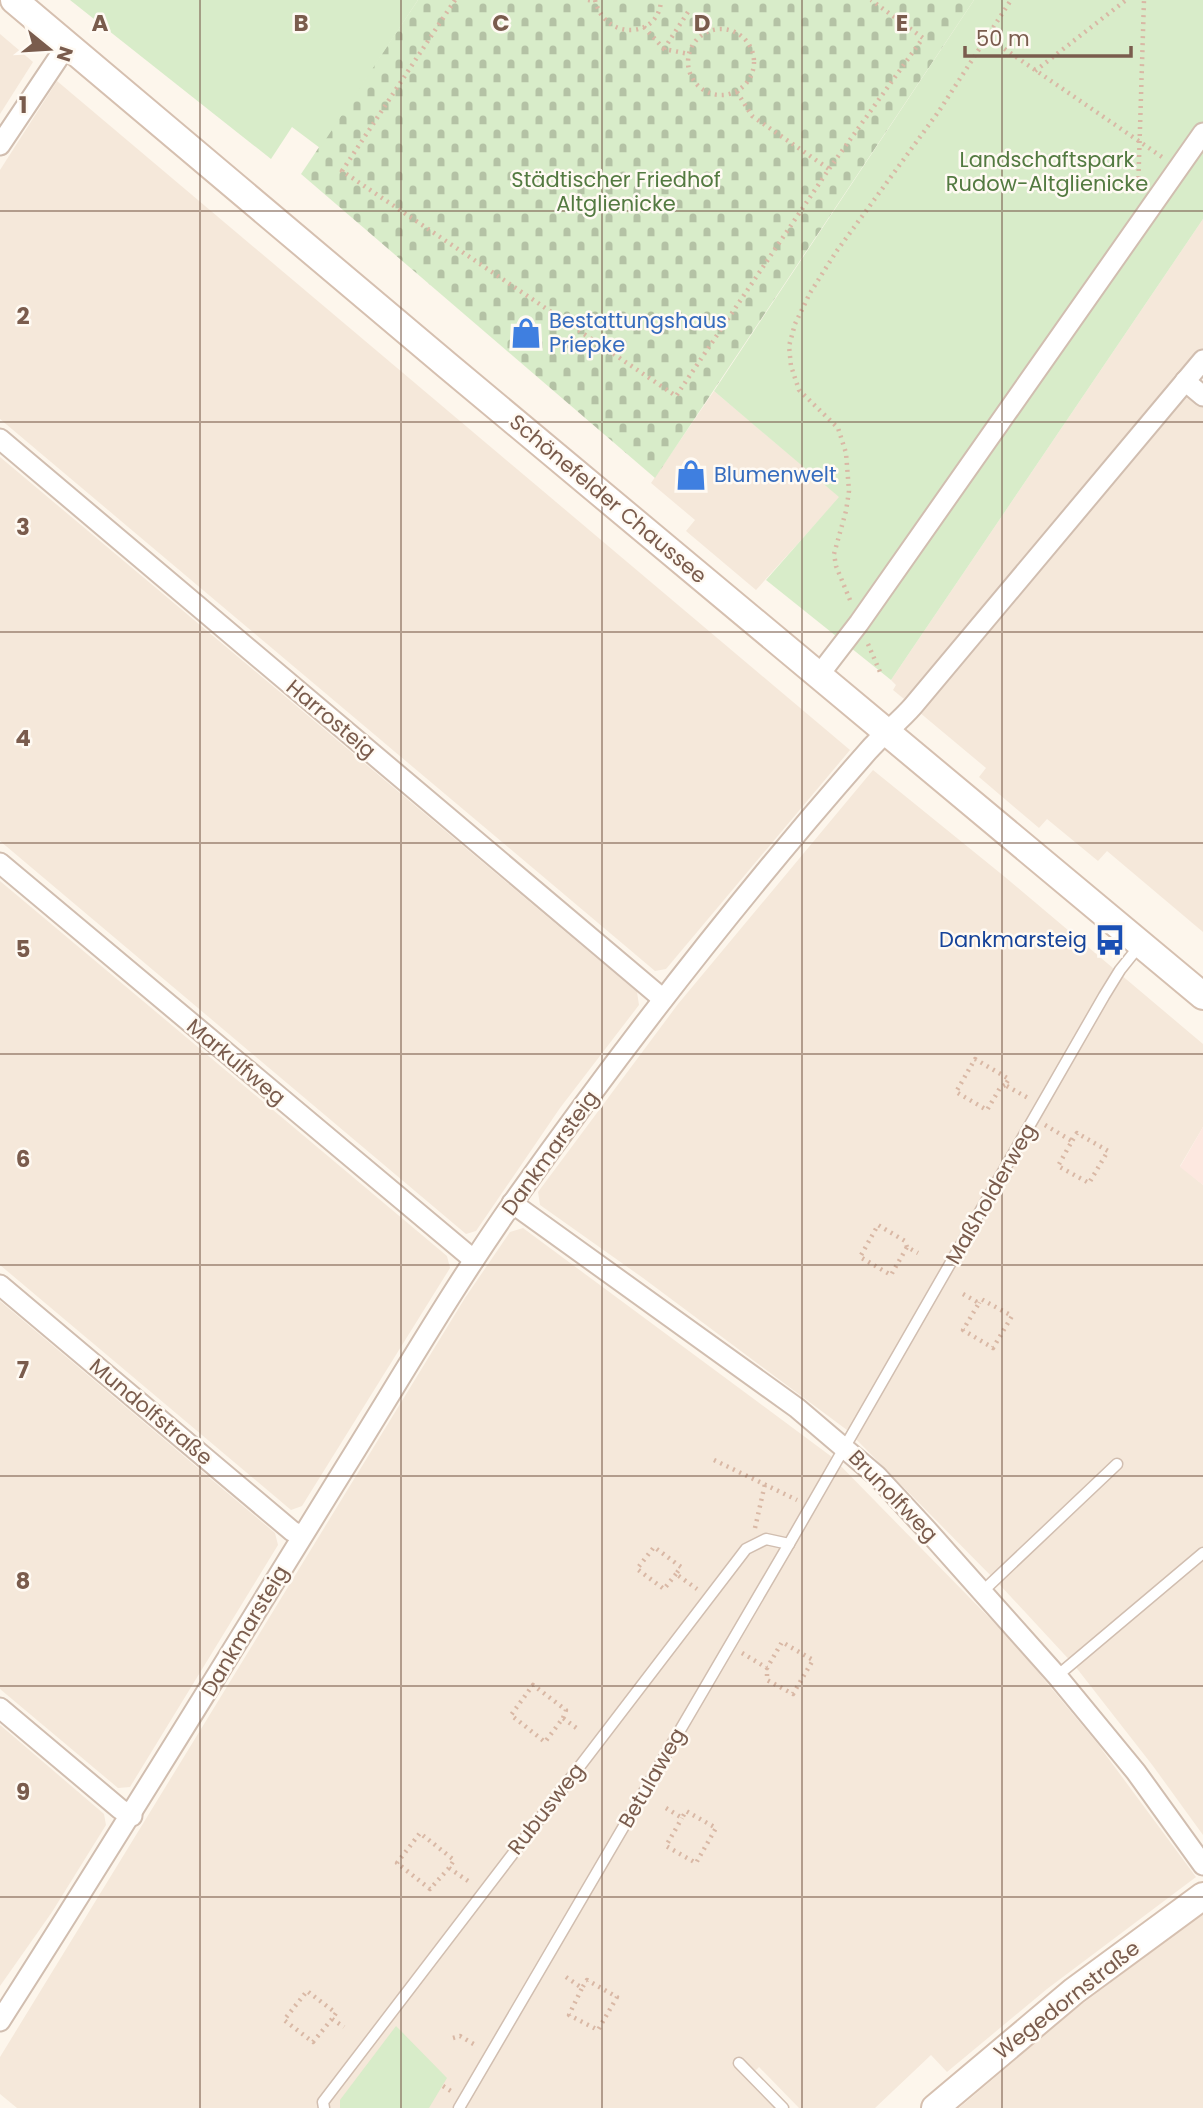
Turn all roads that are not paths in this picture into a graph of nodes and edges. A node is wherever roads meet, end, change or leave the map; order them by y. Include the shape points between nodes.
1 (14, 0) edge
2 (67, 45) junction
3 (1203, 133) edge
4 (0, 145) edge
5 (1203, 360) edge
6 (1185, 381) junction
7 (1203, 396) edge
8 (0, 439) edge
9 (819, 675) junction
10 (887, 730) junction
11 (0, 863) edge
12 (1141, 944) junction
13 (1203, 996) edge
14 (663, 999) junction
15 (512, 1203) junction
16 (474, 1260) junction
17 (0, 1285) edge
18 (844, 1446) junction
19 (1118, 1464) dead end
20 (302, 1536) junction
21 (789, 1544) junction
22 (1203, 1553) edge
23 (983, 1591) junction
24 (1057, 1676) junction
25 (0, 1708) edge
26 (132, 1816) junction
27 (1203, 1864) edge
28 (1203, 1896) edge
29 (0, 2021) edge
30 (738, 2063) dead end
31 (324, 2108) edge
32 (459, 2108) edge
33 (783, 2108) edge
34 (935, 2108) edge

1 - 2 main road, Schönefelder Chaussee
2 - 4 street
2 - 9 main road, Schönefelder Chaussee
3 - 9 street
5 - 6 street, Dankmarsteig
6 - 7 street
6 - 10 street, Dankmarsteig via 905,715
8 - 14 street, Harrosteig
9 - 10 main road, Schönefelder Chaussee
10 - 12 main road, Schönefelder Chaussee
10 - 14 street, Dankmarsteig
11 - 16 street, Markulfweg
12 - 13 main road, Schönefelder Chaussee
12 - 18 lane, Maßholderweg via 1104,996
14 - 15 street, Dankmarsteig
15 - 16 street, Dankmarsteig
15 - 18 street, Brunolfweg
16 - 20 street, Dankmarsteig
17 - 20 street, Mundolfstraße
18 - 21 lane, Betulaweg
18 - 23 street, Brunolfweg
19 - 23 lane
20 - 26 street, Dankmarsteig
21 - 31 lane, Rubusweg via 766,1539 746,1549 323,2102
21 - 32 lane, Betulaweg
22 - 24 lane
23 - 24 street, Brunolfweg
24 - 27 street, Brunolfweg via 1136,1772
25 - 26 street
26 - 29 street, Dankmarsteig
28 - 34 main road, Wegedornstraße via 1074,1992
30 - 33 lane

